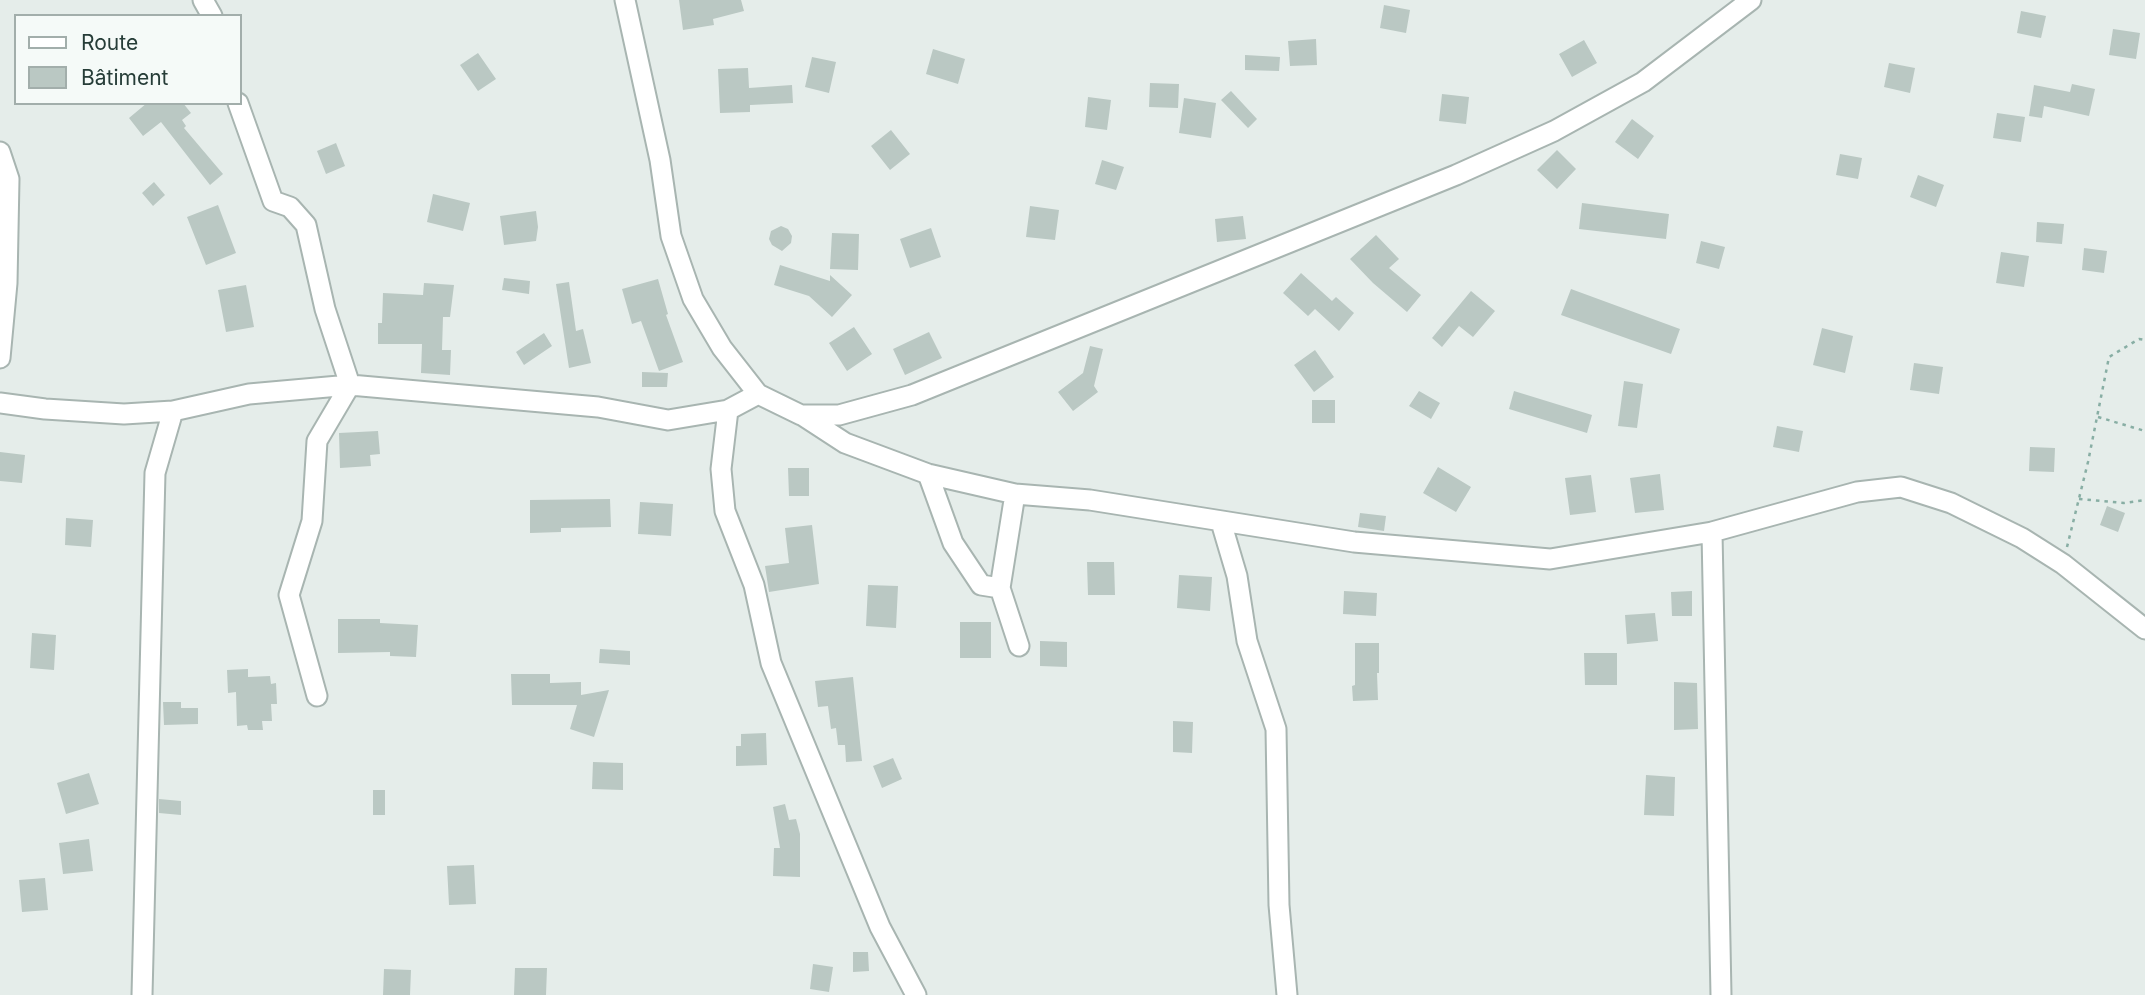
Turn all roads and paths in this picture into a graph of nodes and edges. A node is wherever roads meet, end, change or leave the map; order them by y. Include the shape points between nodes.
1 (625, 0) edge
2 (1751, 0) edge
3 (238, 105) edge
4 (0, 152) edge
5 (2145, 340) edge
6 (0, 358) edge
7 (349, 385) junction
8 (758, 394) junction
9 (0, 403) edge
10 (728, 410) junction
11 (173, 411) junction
12 (801, 415) junction
13 (2097, 417) junction
14 (2145, 430) edge
15 (928, 474) junction
16 (1015, 494) junction
17 (2079, 499) junction
18 (2145, 500) edge
19 (1221, 522) junction
20 (1712, 532) junction
21 (2063, 564) junction
22 (1000, 588) junction
23 (2145, 629) edge
24 (1019, 646) dead end
25 (317, 696) dead end
26 (142, 995) edge
27 (916, 995) edge
28 (1287, 995) edge
29 (1721, 995) edge

1 - 8 street via 660,160 671,236 693,299 722,348
2 - 12 street via 1643,82 1555,131 1455,175 912,395 839,415
3 - 7 street via 273,201 290,207 306,225
4 - 6 street via 9,180
5 - 13 path via 2109,357
7 - 10 street via 598,407 668,420
7 - 11 street via 248,394
7 - 25 street via 317,441 312,521 289,595
8 - 10 street
8 - 12 street
9 - 11 street via 124,414
10 - 27 street via 721,469 725,511 754,585 771,663 880,927
11 - 26 street via 155,473
12 - 15 street via 845,443
13 - 14 path
13 - 17 path
15 - 16 street
15 - 22 street via 953,543 981,585
16 - 19 street via 1090,500
16 - 22 street
17 - 18 path
17 - 21 path
19 - 20 street via 1354,542 1550,559
19 - 28 street via 1237,576 1247,641 1276,729 1279,905
20 - 21 street via 1857,492 1901,487 1951,503
20 - 29 street
21 - 23 street
22 - 24 street

